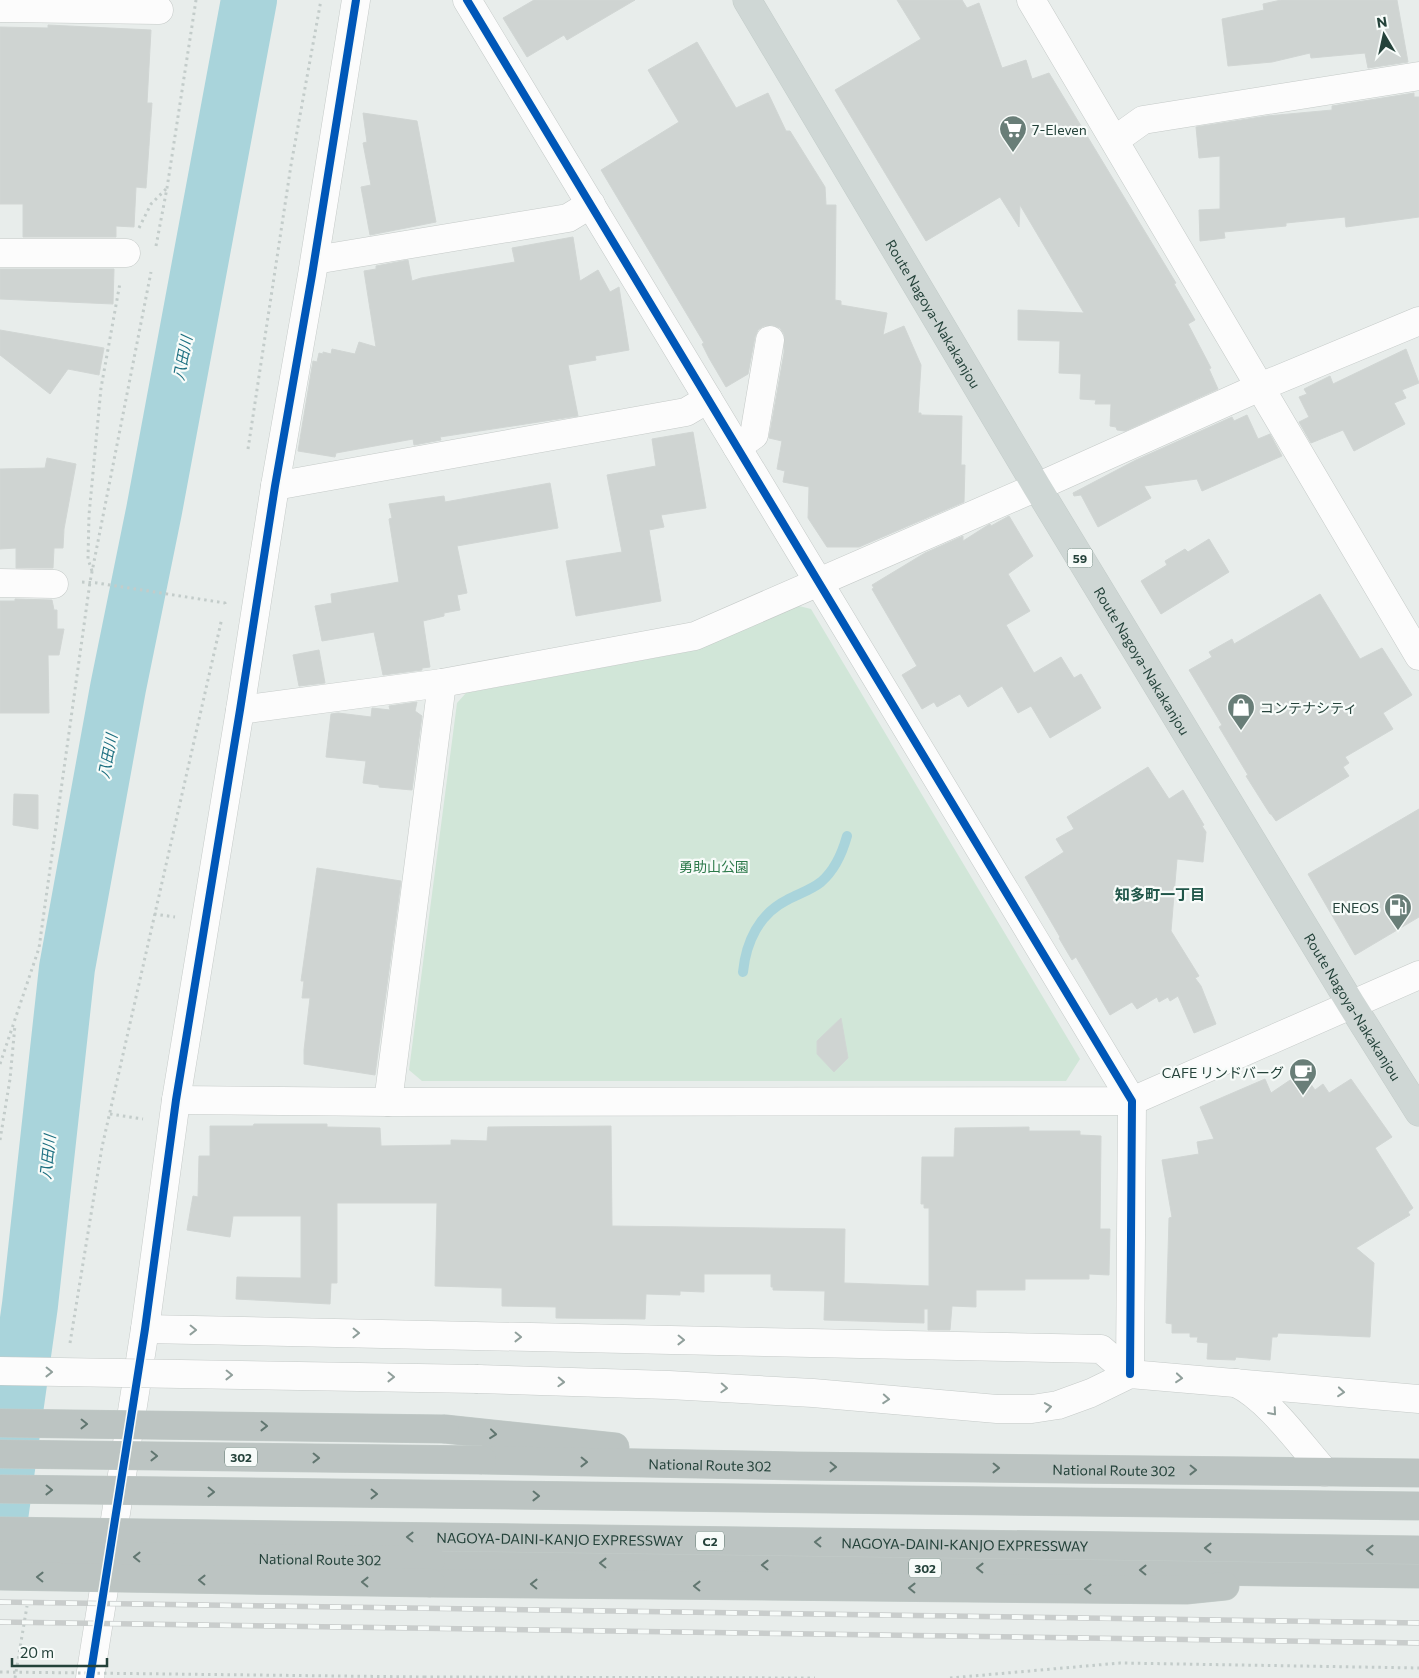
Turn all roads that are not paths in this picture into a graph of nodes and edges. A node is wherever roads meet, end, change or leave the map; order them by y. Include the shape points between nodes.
1 (356, 0) edge
2 (467, 0) edge
3 (747, 0) edge
4 (1031, 0) edge
5 (0, 8) edge
6 (159, 10) dead end
7 (1419, 76) edge
8 (1114, 140) junction
9 (591, 204) junction
10 (0, 252) edge
11 (126, 253) road end
12 (315, 260) junction
13 (1419, 321) edge
14 (770, 340) dead end
15 (1260, 387) junction
16 (708, 399) junction
17 (737, 447) junction
18 (275, 486) junction
19 (1037, 487) junction
20 (819, 583) junction
21 (0, 584) edge
22 (54, 584) dead end
23 (1419, 656) edge
24 (442, 683) junction
25 (240, 710) junction
26 (1419, 975) edge
27 (1351, 1004) junction
28 (176, 1100) junction
29 (1132, 1101) junction
30 (388, 1102) junction
31 (1419, 1112) edge
32 (145, 1329) junction
33 (0, 1371) edge
34 (1130, 1374) junction
35 (1235, 1383) junction
36 (1419, 1399) edge
37 (0, 1423) edge
38 (0, 1454) edge
39 (797, 1466) junction
40 (1325, 1472) junction
41 (1419, 1473) edge
42 (0, 1489) edge
43 (1419, 1506) edge
44 (0, 1531) edge
45 (1419, 1550) edge
46 (0, 1555) edge
47 (431, 1572) junction
48 (1419, 1574) edge
49 (0, 1576) edge
50 (90, 1678) edge

1 - 12 street
2 - 9 street
3 - 19 main road, Route Nagoya-Nakakanjou / 59
4 - 8 street
5 - 6 street
7 - 8 street via 1143,120
8 - 15 street
9 - 12 street via 568,218
9 - 16 street
10 - 11 street
12 - 18 street
13 - 15 street
14 - 17 street via 754,434
15 - 19 street
15 - 23 street
16 - 17 street
16 - 18 street via 686,412
17 - 20 street
18 - 25 street
19 - 20 street
19 - 27 main road, Route Nagoya-Nakakanjou / 59
20 - 24 street via 695,636
20 - 29 street
21 - 22 street
24 - 25 street
24 - 30 street
25 - 28 street
26 - 27 street
27 - 29 street
27 - 31 main road, Route Nagoya-Nakakanjou / 59
28 - 30 street
28 - 32 street
29 - 30 street
29 - 34 street
32 -> 34 street via 1101,1349
32 - 50 street
33 -> 34 street, bridge via 478,1379 679,1386 813,1393 996,1409 1058,1405
34 -> 35 street
35 -> 36 street
35 -> 40 street via 1264,1402
37 -> 39 highway, bridge via 444,1429
38 -> 39 highway, National Route 302 / 302, bridge
39 -> 40 highway, National Route 302 / 302
40 - 41 highway, National Route 302 / 302
42 -> 43 highway, bridge
45 -> 44 highway, NAGOYA-DAINI-KANJO EXPRESSWAY / C2, bridge
47 -> 46 highway, National Route 302, bridge
48 -> 47 highway via 1346,1573 1186,1590
47 -> 49 highway, bridge

